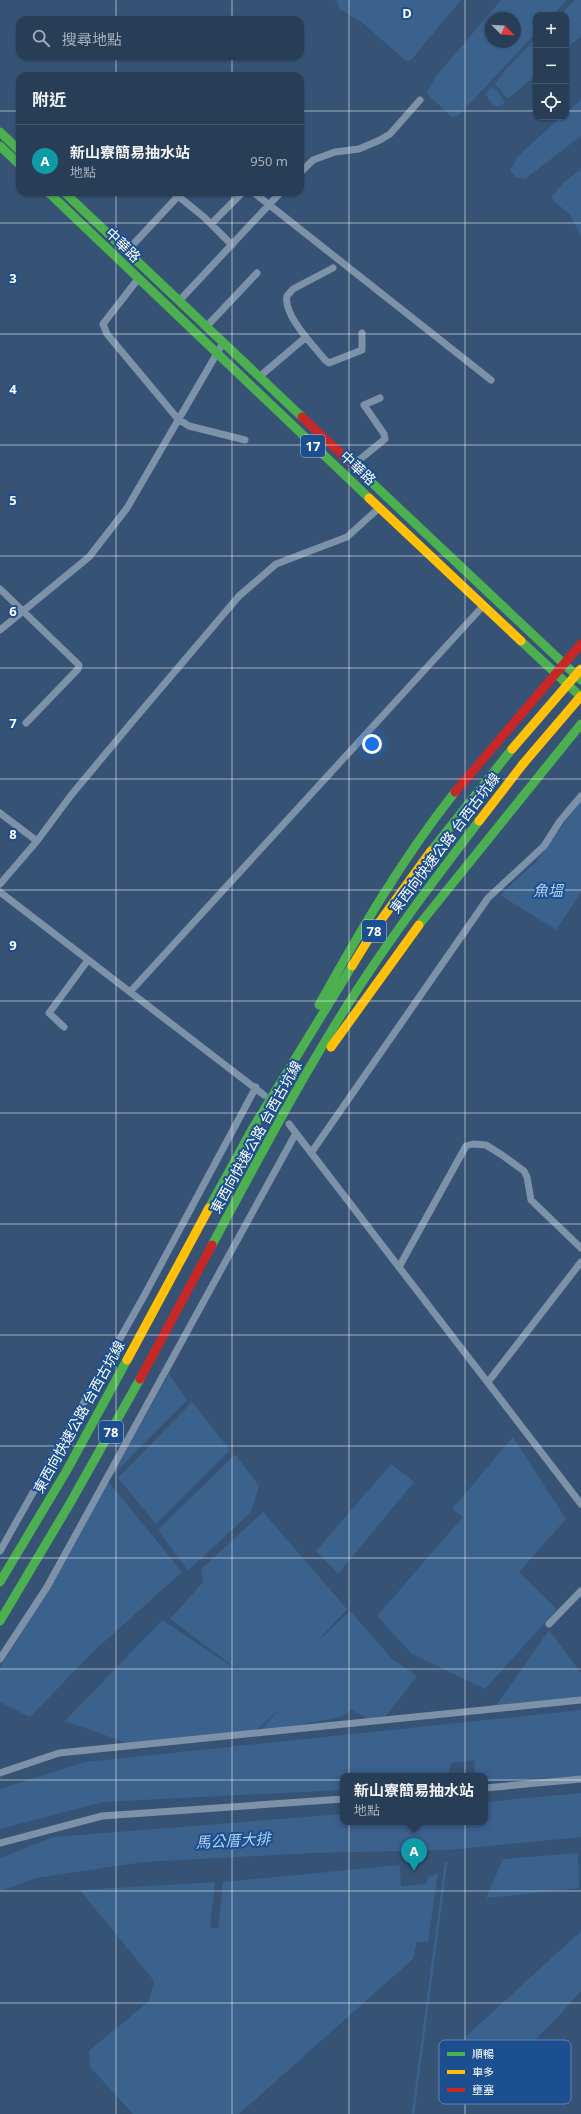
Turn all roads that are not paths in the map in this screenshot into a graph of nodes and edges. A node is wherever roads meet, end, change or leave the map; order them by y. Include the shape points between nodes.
1 (420, 100) dead end
2 (0, 132) edge
3 (0, 146) edge
4 (16, 147) edge
5 (16, 161) edge
6 (304, 169) edge
7 (52, 196) edge
8 (68, 196) edge
9 (178, 196) edge
10 (182, 196) edge
11 (239, 196) edge
12 (258, 196) edge
13 (277, 196) edge
14 (269, 205) junction
15 (210, 224) junction
16 (232, 245) junction
17 (127, 251) junction
18 (333, 268) dead end
19 (257, 273) dead end
20 (138, 279) junction
21 (179, 301) junction
22 (206, 327) junction
23 (362, 333) dead end
24 (306, 337) junction
25 (223, 343) junction
26 (216, 354) junction
27 (259, 377) junction
28 (491, 380) dead end
29 (380, 398) dead end
30 (178, 420) junction
31 (245, 440) dead end
32 (353, 465) junction
33 (379, 508) junction
34 (0, 589) edge
35 (483, 606) junction
36 (23, 611) junction
37 (0, 630) edge
38 (581, 644) edge
39 (565, 664) junction
40 (581, 668) edge
41 (556, 674) junction
42 (581, 680) edge
43 (581, 697) edge
44 (26, 723) dead end
45 (581, 724) edge
46 (581, 796) edge
47 (0, 813) edge
48 (37, 841) junction
49 (0, 884) edge
50 (0, 892) edge
51 (88, 960) junction
52 (130, 992) junction
53 (64, 1027) dead end
54 (256, 1087) junction
55 (264, 1095) tunnel mouth
56 (289, 1124) tunnel mouth
57 (254, 1126) junction
58 (274, 1132) junction
59 (296, 1133) junction
60 (311, 1153) junction
61 (581, 1248) edge
62 (581, 1262) edge
63 (399, 1267) junction
64 (488, 1382) junction
65 (581, 1504) edge
66 (0, 1551) edge
67 (0, 1582) edge
68 (581, 1591) edge
69 (0, 1621) edge
70 (550, 1624) dead end
71 (0, 1659) edge
72 (581, 1700) edge
73 (0, 1773) edge
74 (581, 1779) edge
75 (488, 1788) edge
76 (340, 1799) edge
77 (0, 1843) edge

1 - 6 street via 390,134 380,140 359,149 335,152 313,160
2 - 4 main road
3 - 5 main road
7 - 20 main road, 中華路 / 17
8 - 17 main road, 中華路 / 17
9 - 17 street
10 - 15 street
11 - 15 street
12 - 14 street
13 - 14 street
14 - 16 street
14 - 28 street
15 - 16 street
16 - 21 street
17 - 21 main road, 中華路 / 17
18 - 24 street via 293,289 287,296 287,309
19 - 22 street
20 - 26 main road, 中華路 / 17
20 - 30 street via 103,324 107,334
21 - 22 main road, 中華路 / 17
22 - 25 main road, 中華路 / 17
23 - 24 street via 362,350 329,363
24 - 27 street
25 - 26 street
25 - 27 main road, 中華路 / 17
26 - 30 street
26 - 33 main road, 中華路 / 17
27 - 32 main road, 中華路 / 17
29 - 32 street via 364,405 384,434 384,440
30 - 31 street via 188,426
30 - 36 street via 127,508 88,557
32 - 39 main road, 中華路 / 17
33 - 35 main road, 中華路 / 17
33 - 48 street via 347,537 276,564 239,596 92,770
34 - 36 street
35 - 41 main road, 中華路 / 17
35 - 52 street
36 - 37 street
36 - 44 street via 79,665
38 - 39 main road
39 - 41 main road
39 - 42 main road, 中華路 / 17
40 - 57 main road, 東西向快速公路 台西古坑線 / 78, bridge via 447,829 376,927
41 - 43 main road, 中華路 / 17
41 - 57 main road via 480,760 420,837 369,915
43 - 58 main road, 東西向快速公路 台西古坑線 / 78, bridge via 523,764 405,919 337,1021
45 - 58 main road via 427,915 362,1002
46 - 60 street via 560,821 544,846 488,898
47 - 48 street
48 - 49 street
50 - 51 street
51 - 52 street
51 - 53 street via 49,1013
52 - 54 street
54 - 55 street
54 - 66 street via 144,1296
56 - 59 street
57 - 67 main road, 東西向快速公路 台西古坑線 / 78 via 67,1470
58 - 69 main road, 東西向快速公路 台西古坑線 / 78 via 77,1493
59 - 60 street
59 - 71 street via 47,1587
60 - 63 street
61 - 63 street via 531,1200 524,1171 486,1145 473,1144 466,1146
62 - 64 street
63 - 64 street
64 - 65 street
68 - 70 street
72 - 73 street via 59,1753
74 - 75 street
76 - 77 street via 102,1816

